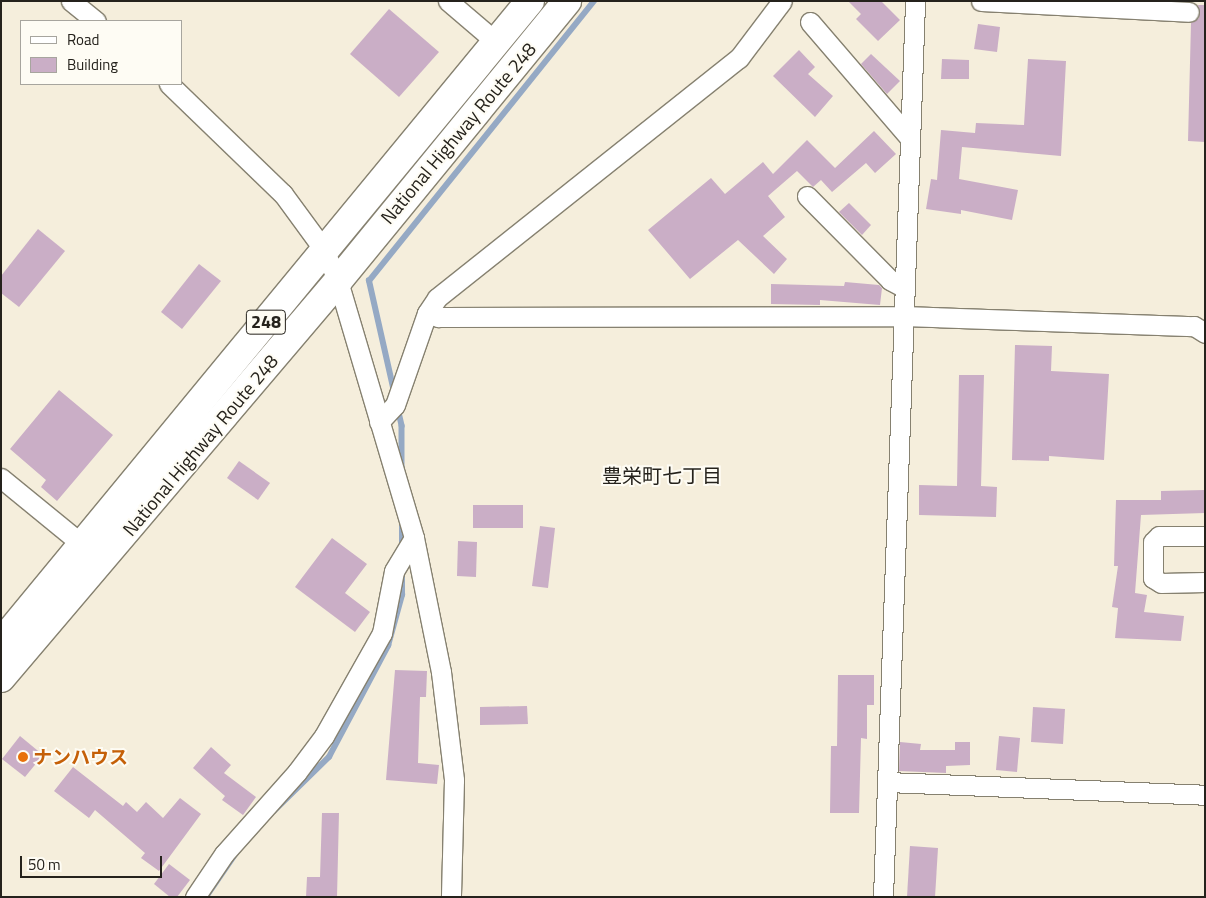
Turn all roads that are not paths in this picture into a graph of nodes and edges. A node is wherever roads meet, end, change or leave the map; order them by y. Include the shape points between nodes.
1 (70, 1) edge
2 (448, 1) edge
3 (530, 1) edge
4 (567, 1) edge
5 (782, 1) edge
6 (915, 1) edge
7 (980, 1) edge
8 (1189, 12) dead end
9 (95, 20) edge
10 (810, 22) dead end
11 (496, 42) junction
12 (170, 85) edge
13 (910, 137) junction
14 (807, 196) dead end
15 (324, 250) junction
16 (338, 281) junction
17 (903, 287) junction
18 (427, 313) junction
19 (903, 316) junction
20 (1205, 333) edge
21 (379, 422) junction
22 (1, 478) edge
23 (1205, 536) edge
24 (414, 538) junction
25 (83, 545) junction
26 (1205, 582) edge
27 (1, 642) edge
28 (1, 678) edge
29 (887, 782) junction
30 (1205, 795) edge
31 (195, 897) edge
32 (451, 897) edge
33 (883, 897) edge

1 - 9 street
2 - 11 street
3 - 11 highway, National Highway Route 248 / 248
4 - 16 highway, National Highway Route 248 / 248
5 - 18 street via 739,58 437,298
6 - 13 street
7 - 8 street
10 - 13 street
11 - 15 highway, National Highway Route 248 / 248
12 - 15 street via 284,194
13 - 17 street
14 - 17 street via 890,280
15 - 16 street
15 - 25 highway, National Highway Route 248 / 248
16 - 21 street
16 - 28 highway, National Highway Route 248 / 248
17 - 19 street
18 - 19 street via 438,317
18 - 21 street via 395,405
19 - 20 street via 1194,326
19 - 29 street
21 - 24 street
22 - 25 street
23 - 26 street via 1159,536 1153,542 1153,578 1161,583
24 - 31 street via 394,571 382,633 324,736 297,772 224,854
24 - 32 street via 441,672 454,780
25 - 27 highway, National Highway Route 248 / 248
29 - 30 street
29 - 33 street

